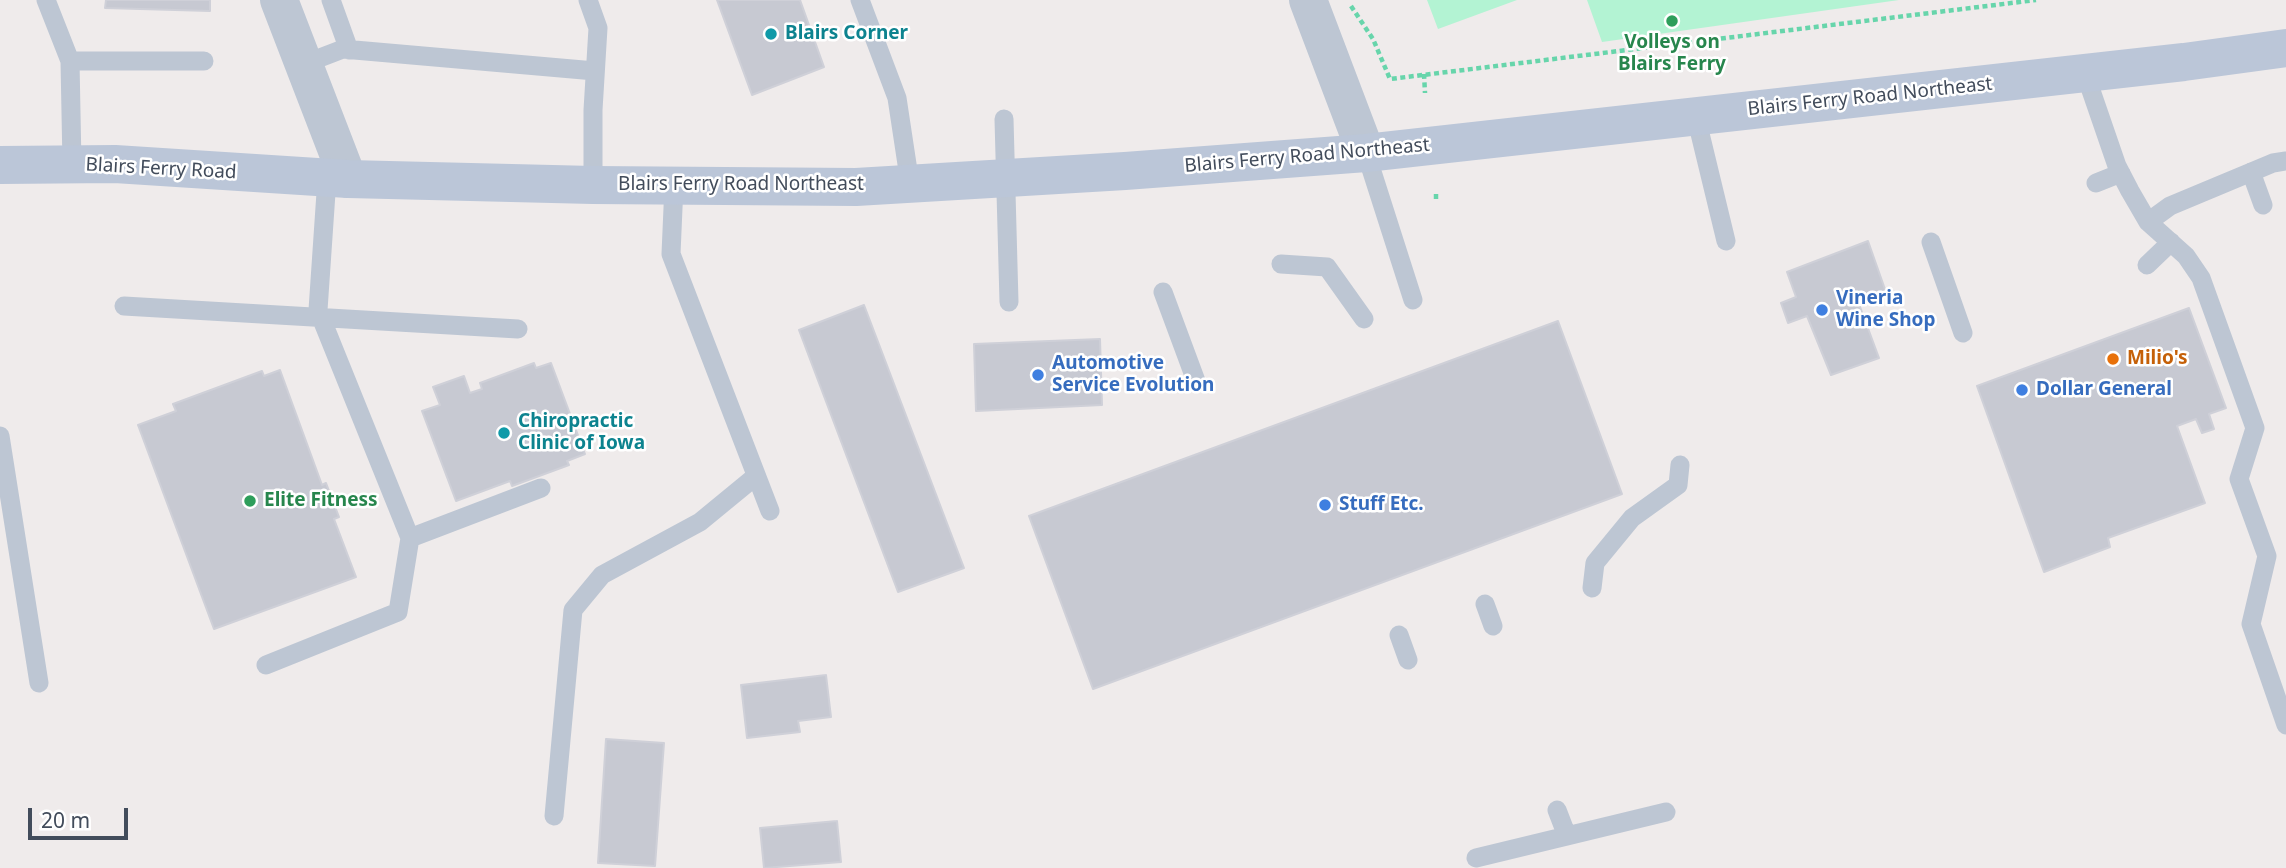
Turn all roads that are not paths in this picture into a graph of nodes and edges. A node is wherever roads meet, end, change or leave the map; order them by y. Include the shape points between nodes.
1 (46, 0) edge
2 (279, 0) edge
3 (331, 0) edge
4 (588, 0) edge
5 (859, 0) edge
6 (1308, 0) edge
7 (2286, 48) edge
8 (349, 50) junction
9 (70, 61) junction
10 (204, 61) dead end
11 (304, 64) junction
12 (595, 71) junction
13 (2085, 73) junction
14 (1696, 117) junction
15 (1003, 119) dead end
16 (1366, 153) junction
17 (2286, 161) edge
18 (0, 164) edge
19 (72, 164) junction
20 (2251, 172) junction
21 (2121, 173) junction
22 (332, 178) junction
23 (1004, 178) junction
24 (2096, 183) dead end
25 (909, 184) junction
26 (593, 185) junction
27 (674, 185) junction
28 (2263, 205) dead end
29 (2148, 222) junction
30 (1726, 241) dead end
31 (1931, 242) dead end
32 (2171, 242) junction
33 (1281, 264) dead end
34 (2147, 265) dead end
35 (1163, 292) dead end
36 (1413, 300) dead end
37 (1009, 302) dead end
38 (124, 306) dead end
39 (321, 316) junction
40 (1364, 318) dead end
41 (518, 328) dead end
42 (1963, 333) dead end
43 (1196, 381) dead end
44 (0, 436) edge
45 (1680, 465) dead end
46 (756, 477) junction
47 (541, 488) dead end
48 (769, 510) dead end
49 (410, 538) junction
50 (1592, 588) dead end
51 (1485, 604) dead end
52 (1493, 626) dead end
53 (1399, 635) dead end
54 (1408, 660) dead end
55 (267, 665) dead end
56 (39, 682) dead end
57 (2286, 725) edge
58 (1557, 810) dead end
59 (1667, 812) dead end
60 (554, 816) dead end
61 (1567, 836) junction
62 (1476, 858) dead end

1 - 9 lane
2 - 11 street
3 - 8 lane
4 - 12 lane via 598,28
5 - 25 lane via 897,98
6 - 16 street
7 - 13 main road, Blairs Ferry Road Northeast
8 - 11 lane
8 - 12 lane
9 - 10 lane
9 - 19 lane
11 - 22 street
12 - 26 lane
13 - 14 main road, Blairs Ferry Road Northeast
13 - 21 lane
14 - 16 main road, Blairs Ferry Road Northeast
14 - 30 lane
15 - 23 lane
16 - 23 main road, Blairs Ferry Road Northeast
16 - 36 lane
17 - 20 lane
18 - 19 main road, Blairs Ferry Road
19 - 22 main road, Blairs Ferry Road
20 - 28 lane
20 - 29 lane via 2169,206
21 - 24 lane
21 - 29 lane
22 - 26 main road, Blairs Ferry Road Northeast
22 - 39 lane
23 - 25 main road, Blairs Ferry Road Northeast
23 - 37 lane
25 - 27 main road, Blairs Ferry Road Northeast
26 - 27 main road, Blairs Ferry Road Northeast
27 - 46 lane via 671,254
29 - 32 lane
31 - 42 lane
32 - 34 lane
32 - 57 lane via 2201,278 2255,428 2239,479 2267,556 2251,624
33 - 40 lane via 1327,267
35 - 43 lane
38 - 39 lane
39 - 41 lane
39 - 49 lane
44 - 56 lane
45 - 50 lane via 1678,485 1632,518 1595,563
46 - 48 lane
46 - 60 lane via 700,522 601,575 573,610
47 - 49 lane
49 - 55 lane via 398,612
51 - 52 lane
53 - 54 lane
58 - 61 lane
59 - 61 lane
61 - 62 lane

